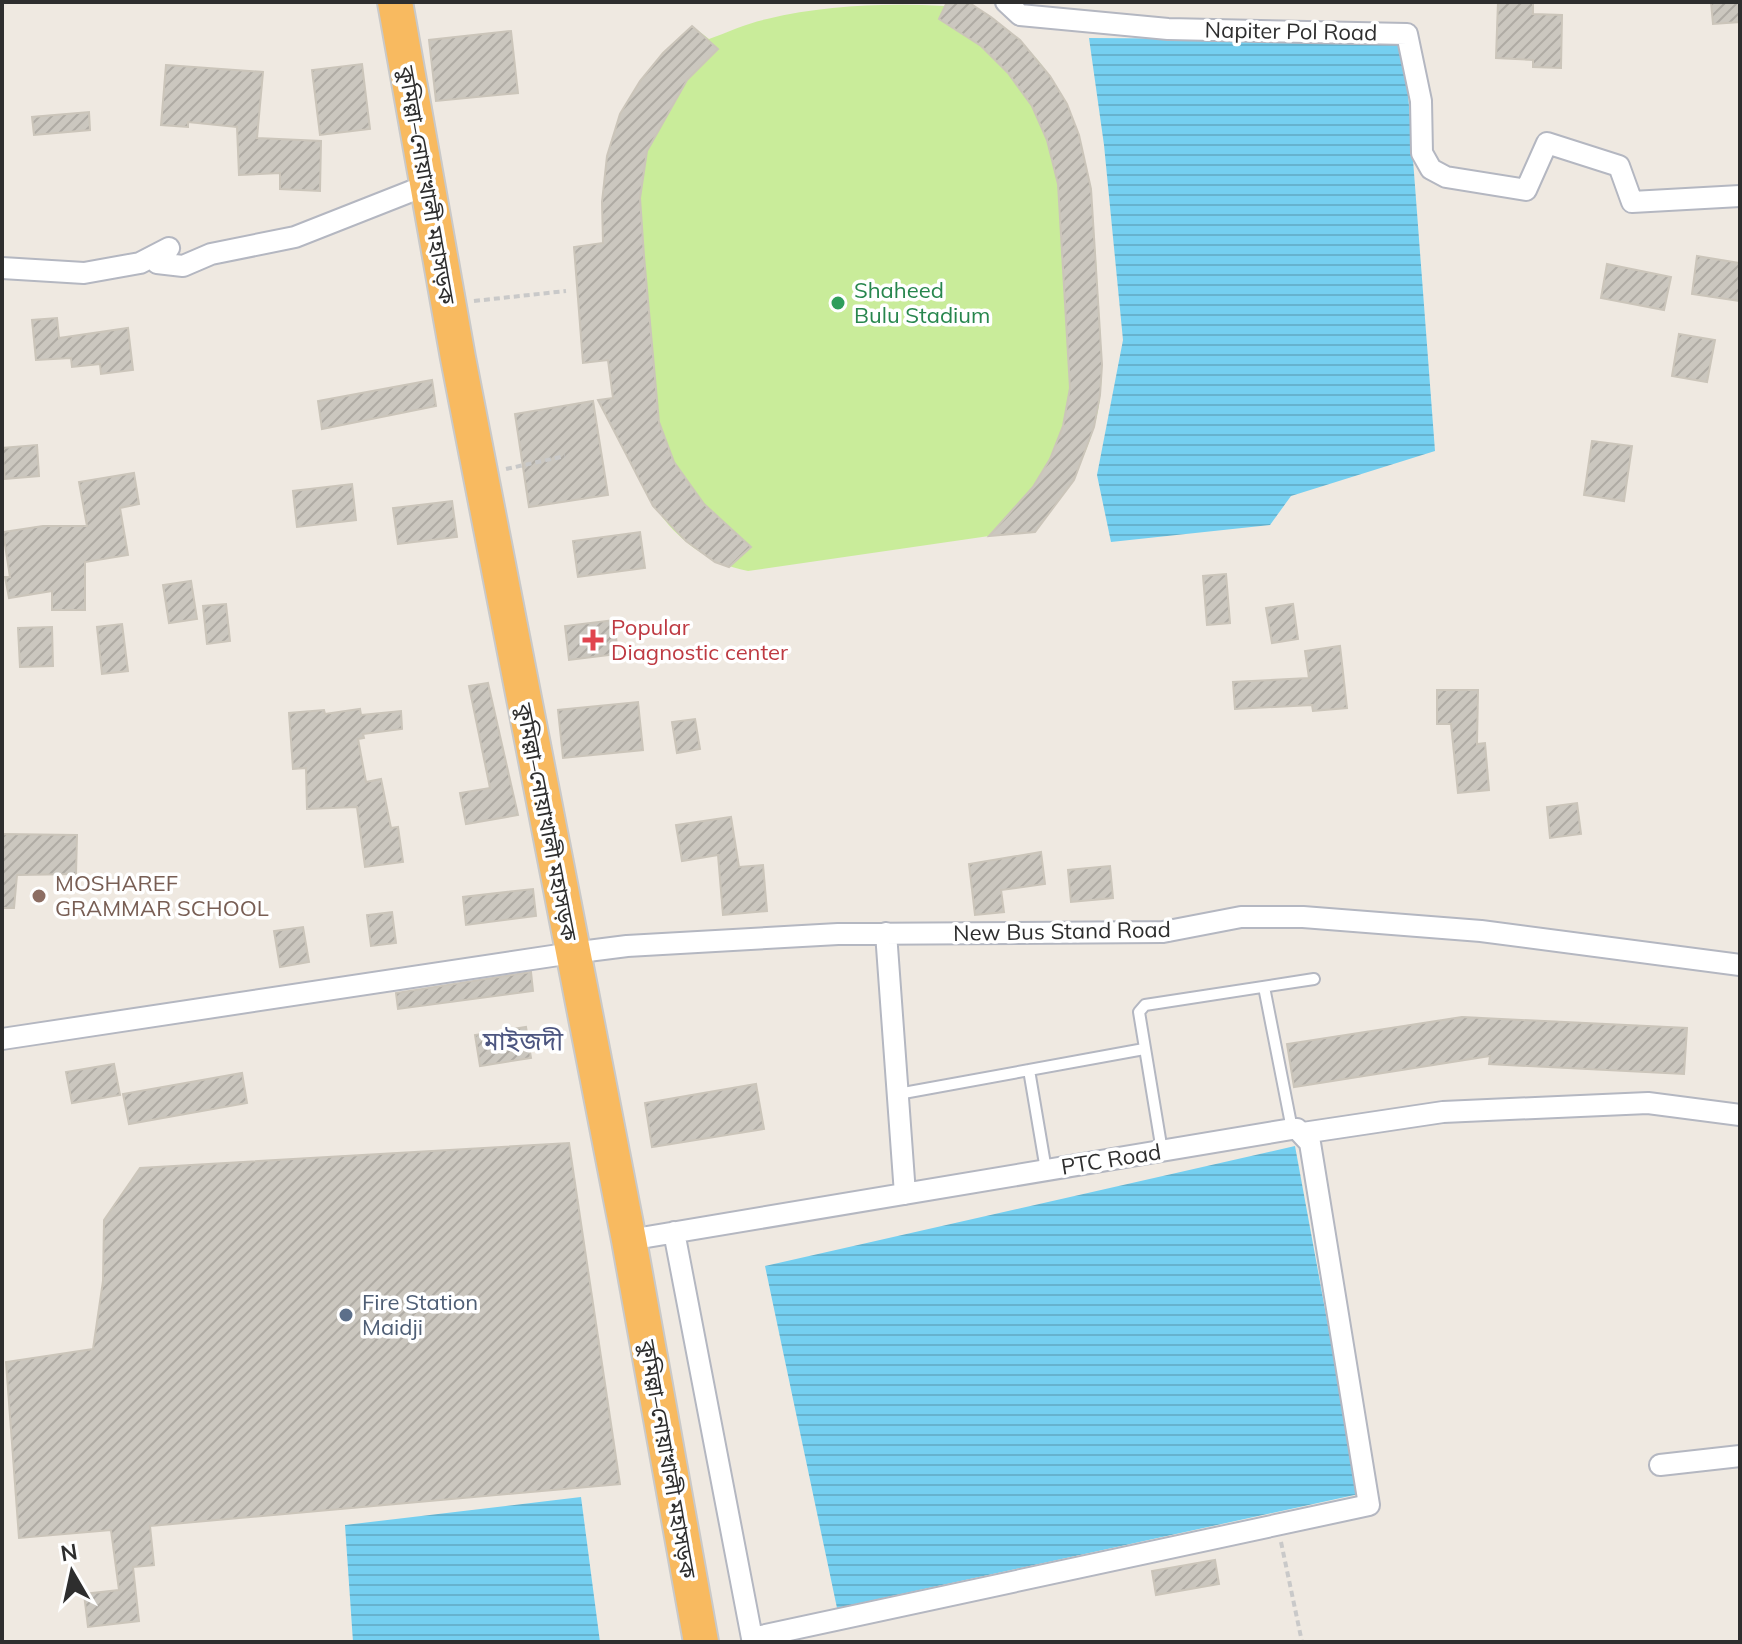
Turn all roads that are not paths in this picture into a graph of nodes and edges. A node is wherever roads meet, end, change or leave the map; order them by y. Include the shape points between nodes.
1 (395, 2) edge
2 (1006, 2) edge
3 (427, 185) junction
4 (1740, 196) edge
5 (2, 268) edge
6 (886, 933) junction
7 (572, 953) junction
8 (1740, 965) edge
9 (1314, 979) dead end
10 (1264, 987) junction
11 (2, 1039) edge
12 (1144, 1049) junction
13 (1029, 1070) junction
14 (898, 1094) junction
15 (1740, 1115) edge
16 (1297, 1131) junction
17 (1162, 1151) junction
18 (1046, 1170) junction
19 (905, 1194) junction
20 (674, 1232) junction
21 (629, 1240) junction
22 (1740, 1456) edge
23 (1660, 1465) dead end
24 (701, 1642) edge

1 - 3 highway, কুমিল্লা–নোয়াখালী মহাসড়ক
2 - 4 street, Napiter Pol Road via 1020,15 1168,29 1407,34 1421,101 1422,153 1431,169 1446,177 1526,190 1547,143 1619,166 1632,202
3 - 5 street via 295,237 211,254 183,266 157,263 169,248 140,263 84,273
3 - 7 highway, কুমিল্লা–নোয়াখালী মহাসড়ক
6 - 7 street, New Bus Stand Road
6 - 8 street, New Bus Stand Road via 1163,932 1241,917 1303,917 1481,931
6 - 14 street
7 - 11 street, New Bus Stand Road
7 - 21 highway, কুমিল্লা–নোয়াখালী মহাসড়ক
9 - 10 lane
10 - 12 lane via 1145,1005 1138,1019
10 - 16 lane
12 - 13 lane
12 - 17 lane
13 - 14 lane
13 - 18 lane
14 - 19 street
15 - 16 street, PTC Road via 1648,1103 1443,1112
16 - 17 street, PTC Road
16 - 20 street via 1310,1143 1369,1505 752,1638
17 - 18 street, PTC Road
18 - 19 street, PTC Road
19 - 20 street, PTC Road
20 - 21 street, PTC Road
21 - 24 highway, কুমিল্লা–নোয়াখালী মহাসড়ক
22 - 23 street

